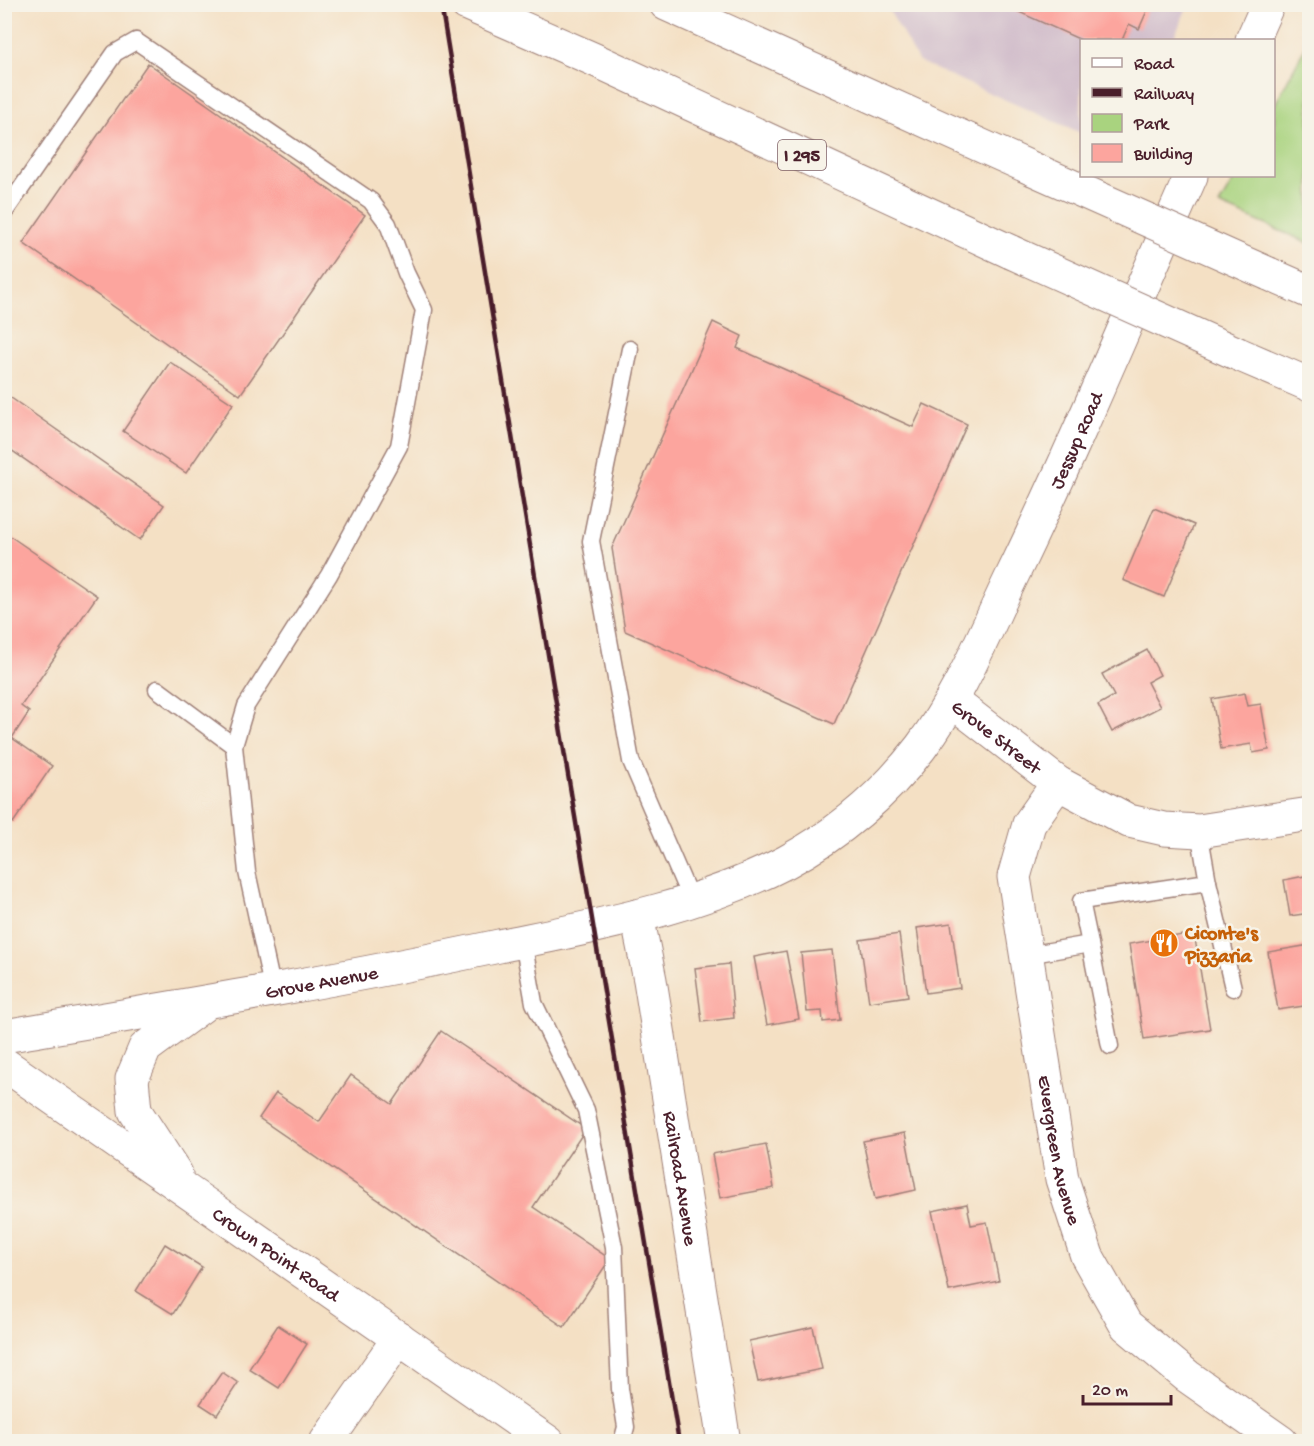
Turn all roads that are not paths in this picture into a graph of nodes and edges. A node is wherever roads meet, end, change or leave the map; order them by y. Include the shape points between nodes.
1 (468, 4) edge
2 (666, 4) edge
3 (1268, 4) edge
4 (1252, 39) edge
5 (1191, 177) edge
6 (4, 213) edge
7 (1310, 292) edge
8 (630, 349) dead end
9 (1310, 385) edge
10 (157, 689) dead end
11 (952, 701) junction
12 (234, 746) junction
13 (1058, 783) junction
14 (1310, 814) edge
15 (1199, 831) junction
16 (1208, 882) junction
17 (691, 900) junction
18 (637, 916) junction
19 (523, 941) junction
20 (1090, 944) junction
21 (1027, 955) junction
22 (1233, 988) dead end
23 (273, 991) junction
24 (207, 1002) junction
25 (4, 1036) edge
26 (1110, 1046) dead end
27 (4, 1064) edge
28 (185, 1189) junction
29 (399, 1338) junction
30 (326, 1442) edge
31 (548, 1442) edge
32 (622, 1442) edge
33 (724, 1442) edge
34 (1281, 1442) edge

1 - 9 main road, I 295, bridge
2 - 7 main road, bridge
3 - 4 main road
5 - 11 main road, Jessup Road via 1026,548
6 - 12 lane via 115,53 136,41 371,201 388,224 424,310 399,446 329,575 246,706
8 - 17 lane via 591,542 631,761
10 - 12 lane
11 - 13 main road, Grove Street
11 - 17 main road, Grove Street via 921,747 885,789 835,831 789,861 742,883
12 - 23 lane via 247,873
13 - 15 main road, Grove Street via 1129,820 1164,829
13 - 21 main road, Evergreen Avenue via 1029,824 1014,877
14 - 15 main road, Grove Street
15 - 16 lane
16 - 20 lane via 1082,902
16 - 22 lane
17 - 18 main road, Grove Street
18 - 19 main road, Grove Avenue
18 - 33 main road, Railroad Avenue
19 - 23 main road, Grove Avenue
19 - 32 lane via 534,1004 586,1110 614,1247 620,1389 626,1427
20 - 21 lane
20 - 26 lane
21 - 34 main road, Evergreen Avenue via 1062,1179 1087,1256 1126,1325 1187,1376
23 - 24 main road, Grove Avenue
24 - 25 main road, Grove Avenue
24 - 28 main road via 145,1048 132,1079 135,1111
27 - 28 main road, Crown Point Road
28 - 29 main road, Crown Point Road
29 - 30 main road
29 - 31 main road, Crown Point Road

